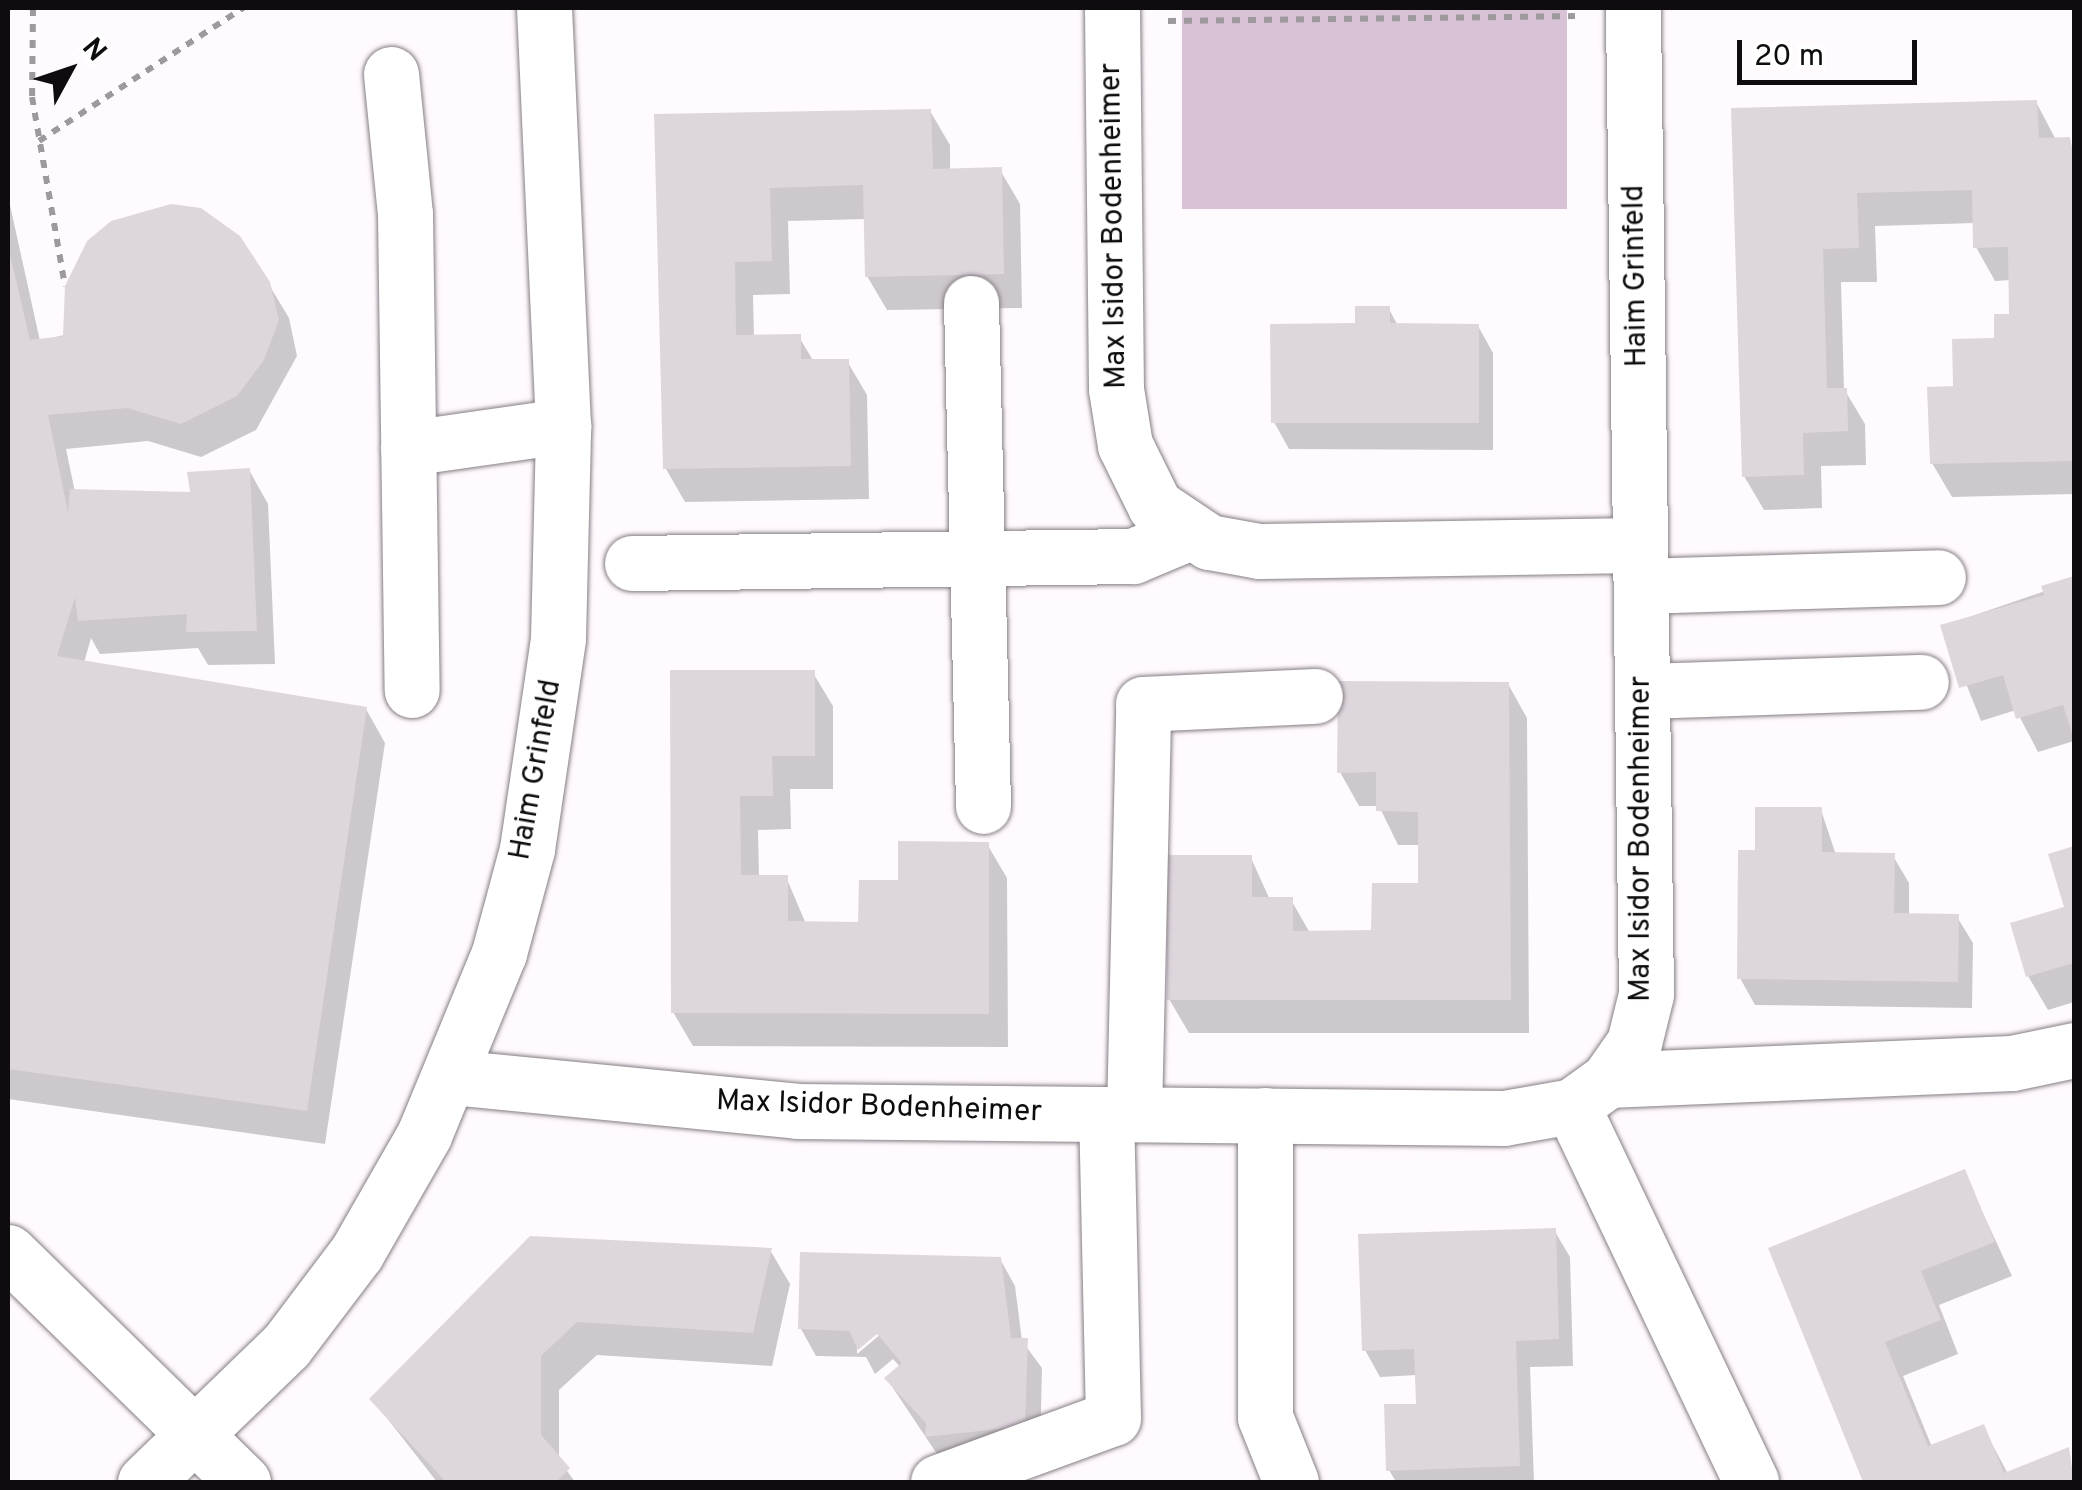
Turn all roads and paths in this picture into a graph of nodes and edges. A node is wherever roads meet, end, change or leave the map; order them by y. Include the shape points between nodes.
1 (33, 8) edge
2 (243, 8) edge
3 (544, 8) edge
4 (1634, 12) edge
5 (1112, 14) edge
6 (391, 74) dead end
7 (39, 141) junction
8 (65, 286) dead end
9 (971, 303) dead end
10 (563, 426) junction
11 (408, 448) junction
12 (1188, 533) junction
13 (632, 563) dead end
14 (977, 564) junction
15 (1640, 566) junction
16 (1938, 577) dead end
17 (1921, 682) dead end
18 (412, 690) dead end
19 (1642, 691) junction
20 (1315, 696) dead end
21 (982, 806) dead end
22 (2074, 1050) edge
23 (452, 1077) junction
24 (1590, 1093) junction
25 (1120, 1114) junction
26 (1266, 1116) junction
27 (8, 1252) edge
28 (198, 1440) junction
29 (145, 1482) edge
30 (242, 1482) edge
31 (938, 1482) edge
32 (1291, 1482) edge
33 (1751, 1482) edge

1 - 7 path
2 - 7 path
3 - 10 street, Haim Grinfeld
4 - 5 path
4 - 15 street, Haim Grinfeld
5 - 12 street, Max Isidor Bodenheimer via 1120,418 1142,489
6 - 11 street
7 - 8 path
9 - 14 street
10 - 11 street
10 - 23 street, Haim Grinfeld via 546,744 499,953
11 - 18 street
12 - 14 street via 1134,556
12 - 15 street via 1259,550
13 - 14 street
14 - 21 street
15 - 16 street
15 - 19 street, Max Isidor Bodenheimer
17 - 19 street
19 - 24 street, Max Isidor Bodenheimer via 1646,994 1634,1043
20 - 25 street via 1143,704
22 - 24 street via 2012,1064
23 - 25 street, Max Isidor Bodenheimer via 796,1111
23 - 28 street, Haim Grinfeld via 357,1252
24 - 26 street, Max Isidor Bodenheimer via 1504,1118
24 - 33 street
25 - 26 street, Max Isidor Bodenheimer
25 - 31 street via 1113,1418
26 - 32 street via 1265,1418
27 - 28 street
28 - 29 street, Haim Grinfeld
28 - 30 street

